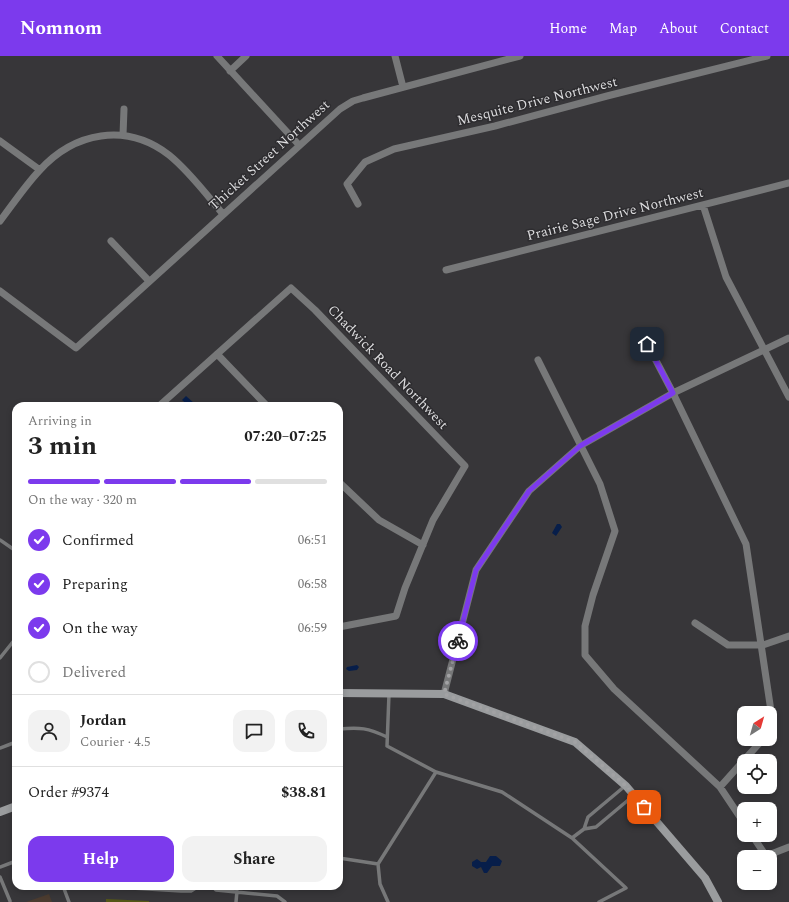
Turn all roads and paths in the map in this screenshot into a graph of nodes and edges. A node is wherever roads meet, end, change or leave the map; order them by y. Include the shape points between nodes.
1 (217, 56) edge
2 (246, 56) edge
3 (395, 56) edge
4 (520, 56) edge
5 (767, 56) edge
6 (503, 58) edge
7 (230, 71) junction
8 (403, 87) junction
9 (124, 109) dead end
10 (123, 135) junction
11 (0, 141) edge
12 (299, 146) junction
13 (40, 170) junction
14 (789, 183) edge
15 (358, 204) dead end
16 (703, 205) junction
17 (222, 213) junction
18 (0, 221) edge
19 (111, 242) dead end
20 (446, 270) dead end
21 (149, 281) junction
22 (0, 291) edge
23 (641, 332) dead end
24 (789, 338) edge
25 (765, 351) junction
26 (217, 354) junction
27 (538, 360) dead end
28 (673, 393) junction
29 (789, 397) edge
30 (163, 402) edge
31 (263, 402) edge
32 (580, 446) junction
33 (343, 486) edge
34 (0, 540) edge
35 (423, 545) junction
36 (12, 548) edge
37 (696, 623) dead end
38 (343, 626) edge
39 (789, 636) edge
40 (12, 643) edge
41 (763, 645) junction
42 (0, 658) edge
43 (343, 693) edge
44 (389, 693) junction
45 (444, 694) junction
46 (770, 706) edge
47 (343, 728) edge
48 (387, 737) junction
49 (12, 744) edge
50 (757, 746) edge
51 (0, 748) edge
52 (436, 772) junction
53 (626, 786) junction
54 (720, 787) junction
55 (634, 795) junction
56 (12, 808) edge
57 (0, 812) edge
58 (737, 812) edge
59 (584, 829) junction
60 (572, 838) junction
61 (757, 842) edge
62 (789, 847) edge
63 (343, 859) edge
64 (12, 863) edge
65 (378, 864) junction
66 (0, 868) edge
67 (0, 877) edge
68 (64, 890) edge
69 (165, 890) edge
70 (193, 890) edge
71 (216, 890) edge
72 (237, 892) junction
73 (10, 901) dead end
74 (69, 902) edge
75 (236, 902) edge
76 (285, 902) edge
77 (388, 902) edge
78 (599, 902) edge
79 (718, 902) edge

1 - 7 street
2 - 7 street
3 - 8 street
4 - 6 street, Thicket Street Northwest
5 - 15 street, Mesquite Drive Northwest via 495,126 394,149 365,162 347,184
6 - 8 street, Thicket Street Northwest
7 - 12 street
8 - 12 street, Thicket Street Northwest via 353,101 340,109
9 - 10 street
10 - 13 street via 89,138 71,144
10 - 17 street via 151,143 170,156
11 - 13 street
12 - 17 street, Thicket Street Northwest
13 - 18 street
14 - 16 street, Prairie Sage Drive Northwest
16 - 20 street, Prairie Sage Drive Northwest
16 - 25 street via 726,277
17 - 21 street, Thicket Street Northwest
19 - 21 street
21 - 22 street, Thicket Street Northwest via 76,348
23 - 28 street
24 - 25 street
25 - 28 street
25 - 29 street
26 - 30 street
26 - 31 street
26 - 35 street, Chadwick Road Northwest via 291,288 465,466 433,520
27 - 32 street
28 - 32 street
28 - 41 street via 746,544
32 - 45 street via 529,491 476,570
32 - 54 street via 600,484 615,531 593,594 585,626 586,654 614,689
33 - 35 street via 379,520
34 - 36 lane
35 - 38 street via 396,616
37 - 41 street via 728,645
39 - 41 street
40 - 42 lane
41 - 46 street
43 - 44 street
44 - 45 street
44 - 48 lane
45 - 53 street via 575,742
47 - 48 lane via 370,728
48 - 52 lane via 387,746
49 - 51 lane
50 - 54 street
52 - 60 lane via 502,792
52 - 65 lane
53 - 55 street
53 - 59 lane via 588,817
54 - 58 street
55 - 59 lane via 596,828
55 - 79 street via 705,878
56 - 57 street
59 - 60 lane
60 - 78 lane via 626,888
61 - 62 street via 766,856
63 - 65 lane
64 - 66 lane
65 - 77 lane via 380,884
67 - 73 lane
68 - 74 lane
69 - 70 lane
71 - 72 lane
72 - 75 lane
72 - 76 lane via 276,896

